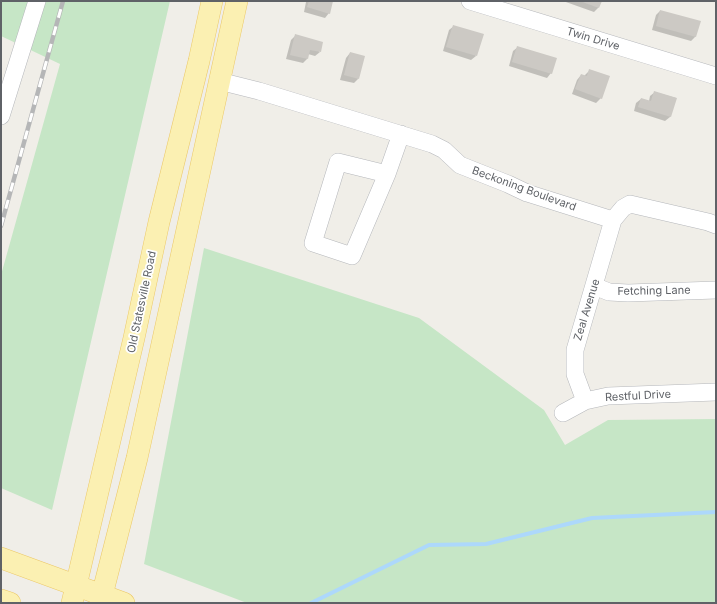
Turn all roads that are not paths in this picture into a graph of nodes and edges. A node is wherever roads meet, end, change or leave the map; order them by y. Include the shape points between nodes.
1 (37, 1) edge
2 (212, 1) edge
3 (237, 1) edge
4 (470, 1) edge
5 (716, 76) edge
6 (220, 81) junction
7 (1, 116) edge
8 (401, 134) junction
9 (388, 174) junction
10 (613, 220) junction
11 (716, 224) edge
12 (594, 286) junction
13 (716, 290) edge
14 (716, 392) edge
15 (585, 401) junction
16 (563, 413) dead end
17 (1, 558) edge
18 (74, 595) edge
19 (101, 599) edge
20 (1, 600) edge
21 (10, 603) edge
22 (124, 603) edge

1 - 7 street
2 - 18 main road, Old Statesville Road
3 - 6 main road
4 - 5 street, Twin Drive
6 - 8 street, Beckoning Boulevard
6 - 19 main road via 139,451
8 - 9 street
8 - 10 street, Beckoning Boulevard via 432,144 444,150 460,165 527,193
9 - 9 street via 352,256 314,243 338,162
10 - 11 street via 630,204
10 - 12 street, Zeal Avenue
12 - 13 street, Fetching Lane via 609,292
12 - 15 street, Zeal Avenue via 575,350 575,374
14 - 15 street, Restful Drive via 608,396
15 - 16 street, Restful Drive
17 - 18 main road
18 - 19 main road
19 - 22 main road
20 - 21 main road

